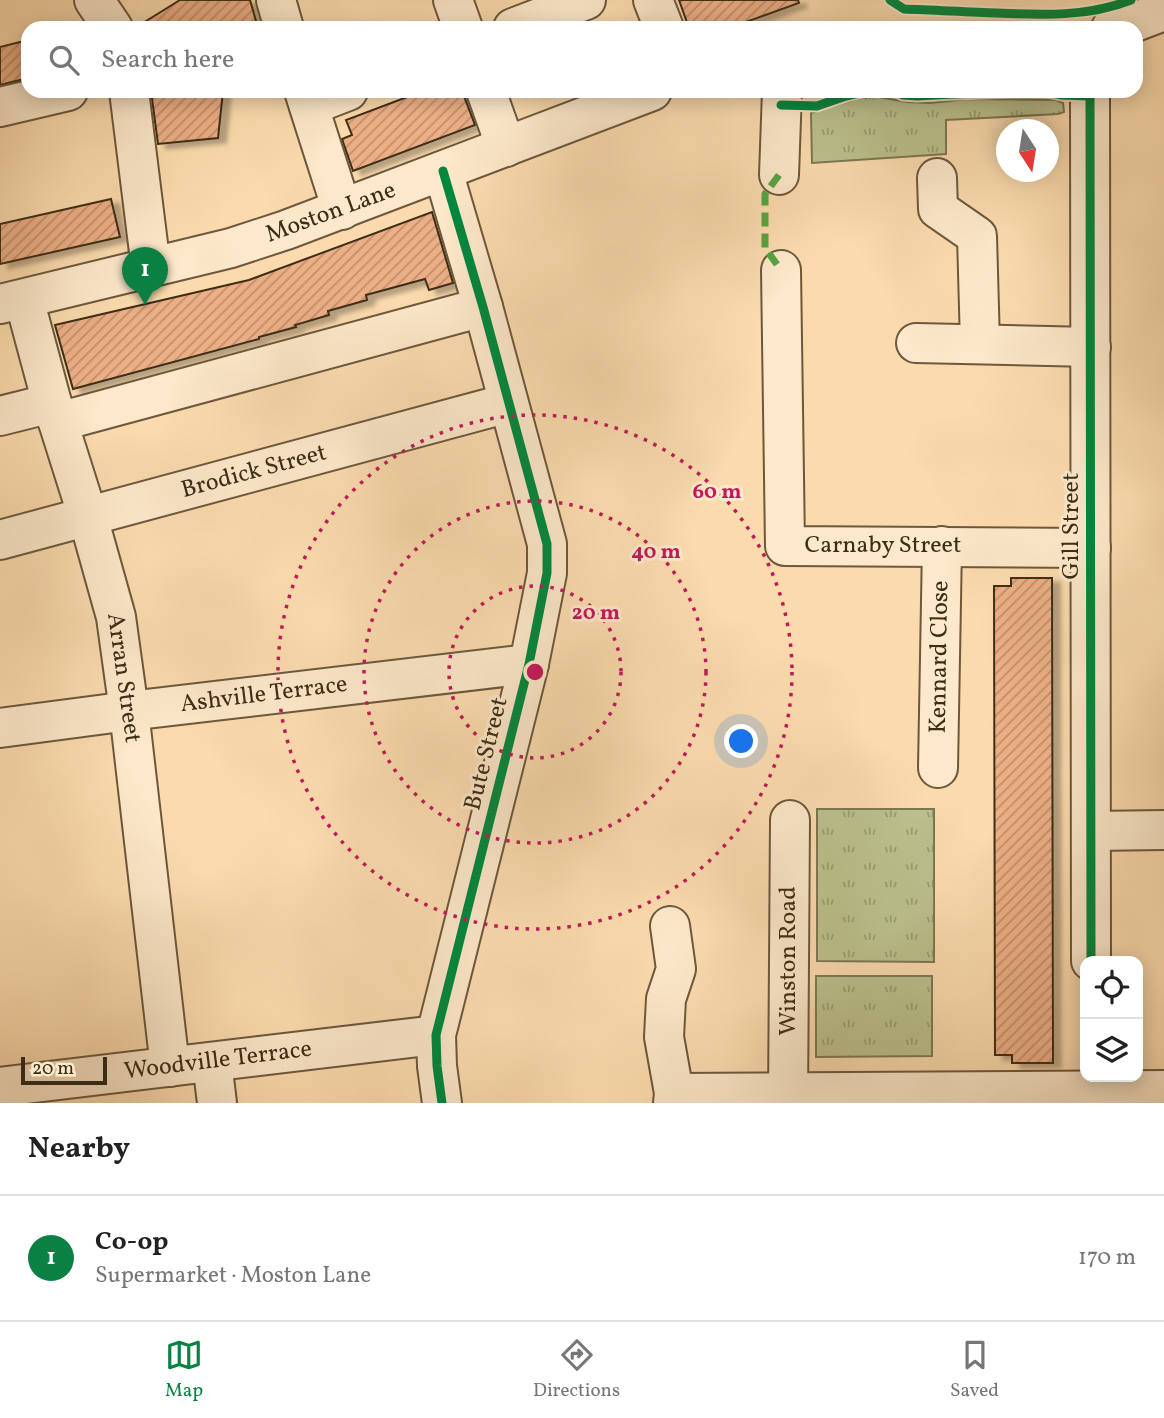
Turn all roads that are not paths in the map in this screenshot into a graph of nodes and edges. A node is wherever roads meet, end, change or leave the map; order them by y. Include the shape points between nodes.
1 (94, 0) edge
2 (276, 0) edge
3 (453, 0) edge
4 (586, 0) edge
5 (653, 0) edge
6 (1164, 11) edge
7 (1119, 18) edge
8 (108, 21) edge
9 (283, 21) edge
10 (460, 21) edge
11 (531, 21) edge
12 (661, 21) edge
13 (38, 98) edge
14 (130, 98) edge
15 (488, 98) edge
16 (634, 98) edge
17 (782, 98) edge
18 (1090, 98) edge
19 (307, 99) edge
20 (0, 107) edge
21 (506, 148) junction
22 (443, 171) junction
23 (779, 175) dead end
24 (937, 178) dead end
25 (342, 209) junction
26 (151, 268) junction
27 (781, 270) dead end
28 (12, 302) edge
29 (483, 307) junction
30 (916, 343) dead end
31 (979, 344) junction
32 (1091, 347) junction
33 (508, 403) junction
34 (55, 412) junction
35 (0, 416) edge
36 (88, 517) junction
37 (2, 534) edge
38 (942, 546) junction
39 (1091, 548) junction
40 (528, 664) junction
41 (129, 711) junction
42 (0, 728) edge
43 (938, 768) dead end
44 (790, 820) dead end
45 (1164, 830) edge
46 (1092, 831) junction
47 (670, 926) dead end
48 (1091, 956) edge
49 (436, 1035) junction
50 (212, 1062) junction
51 (170, 1067) junction
52 (0, 1087) edge
53 (1091, 1090) edge
54 (1164, 1090) edge
55 (673, 1098) edge
56 (788, 1098) edge
57 (217, 1103) edge
58 (442, 1103) edge

1 - 8 street
2 - 9 street
3 - 10 street
4 - 11 street
5 - 12 street
6 - 7 street
13 - 20 street
14 - 26 street
15 - 21 street
16 - 21 street, Moston Lane
17 - 23 street
18 - 32 street, Gill Street
19 - 25 street
21 - 22 street, Moston Lane
22 - 25 street, Moston Lane
22 - 29 street, Bute Street
24 - 31 street via 938,209 977,236
25 - 26 street, Moston Lane via 231,248
26 - 28 street, Moston Lane
27 - 38 street, Carnaby Street via 785,546
28 - 34 street, Arran Street
29 - 33 street, Bute Street
29 - 34 street
30 - 31 street
31 - 32 street
32 - 39 street, Gill Street
33 - 36 street, Brodick Street
33 - 40 street, Bute Street via 547,544 547,573
34 - 35 street
34 - 36 street, Arran Street
36 - 37 street, Brodick Street
36 - 41 street, Arran Street via 116,617
38 - 39 street, Carnaby Street
38 - 43 street, Kennard Close
39 - 46 street, Gill Street
40 - 41 street, Ashville Terrace
40 - 49 street, Bute Street
41 - 42 street, Ashville Terrace
41 - 51 street, Arran Street
44 - 56 street, Winston Road
45 - 46 street
46 - 48 street, Gill Street
47 - 55 street via 676,969 666,999 664,1037
49 - 50 street, Woodville Terrace
49 - 58 street, Bute Street
50 - 51 street, Woodville Terrace
50 - 57 street
51 - 52 street, Woodville Terrace
53 - 54 street
53 - 56 street
55 - 56 street

